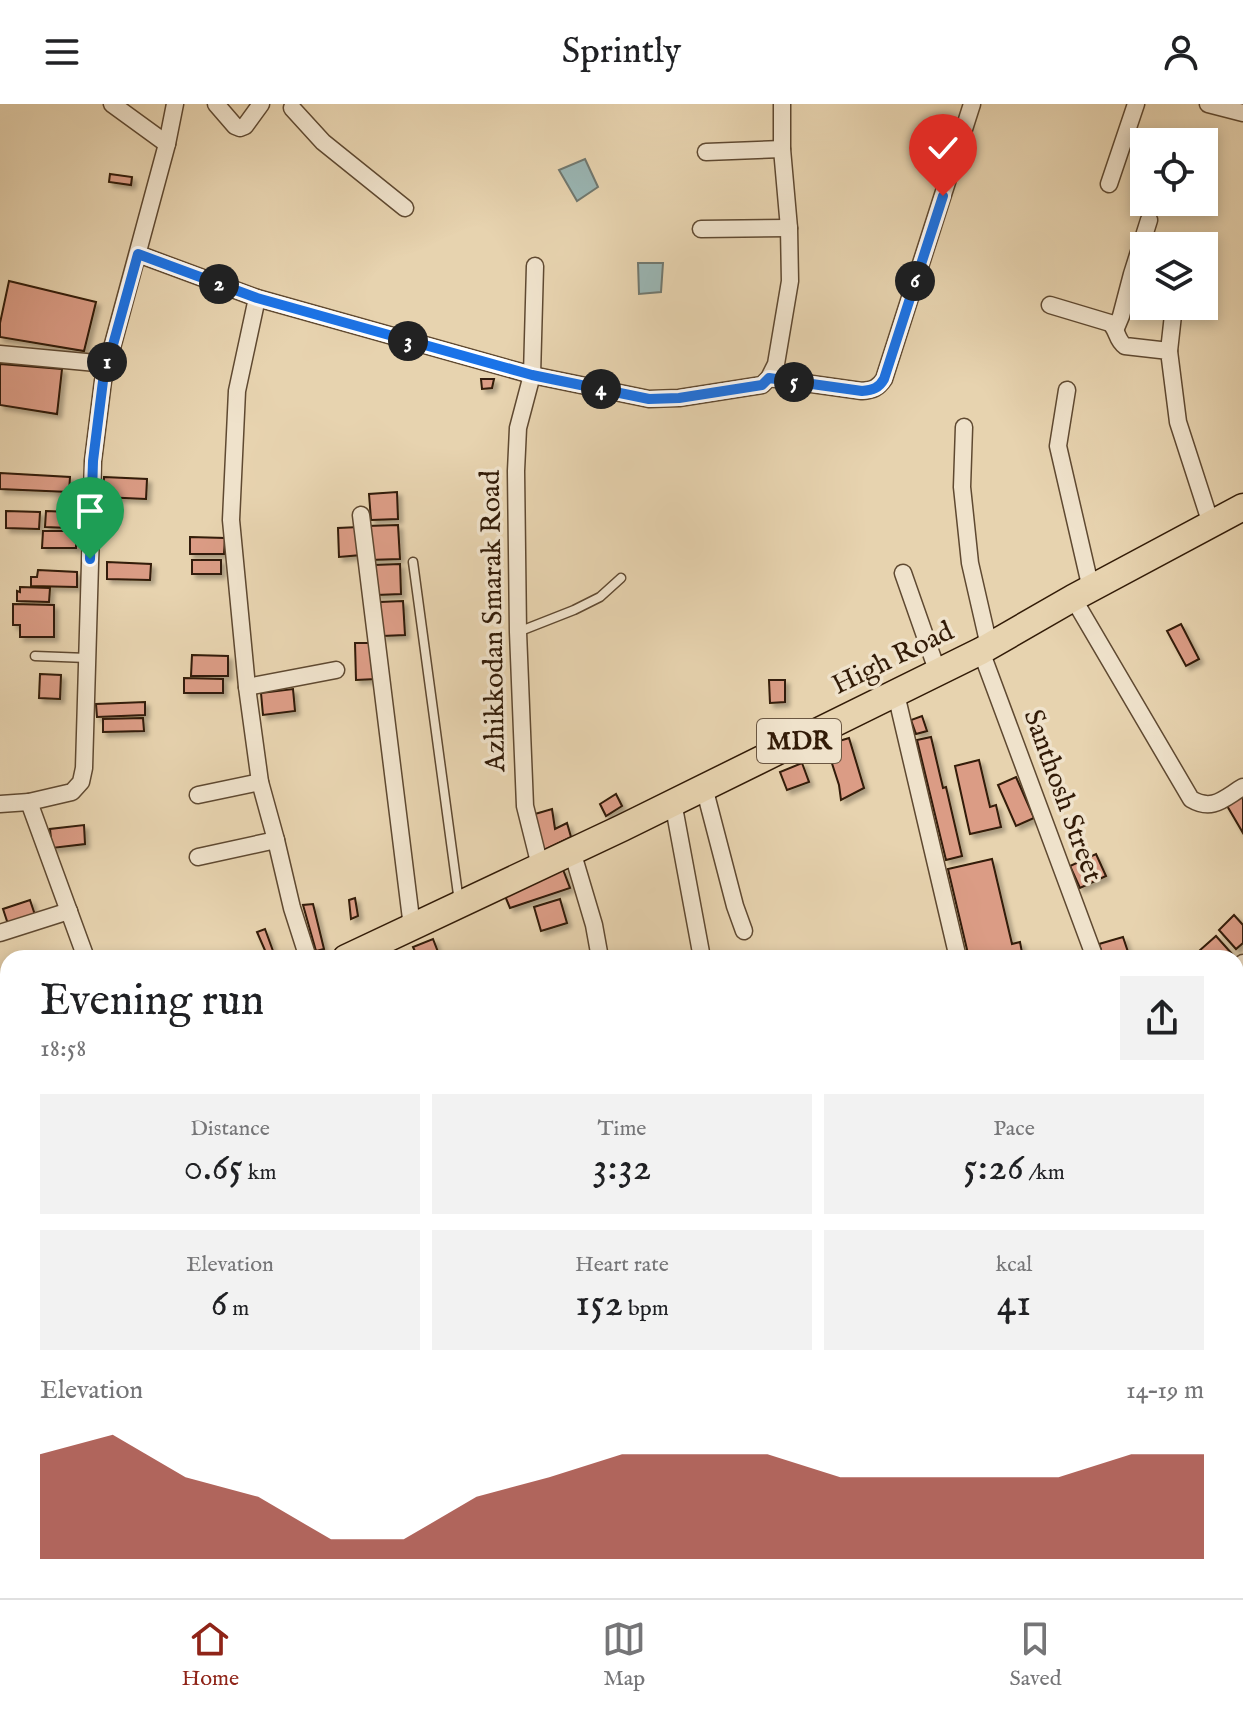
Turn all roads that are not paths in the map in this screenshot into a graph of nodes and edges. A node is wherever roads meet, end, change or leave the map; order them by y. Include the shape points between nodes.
1 (112, 104) edge
2 (175, 104) edge
3 (216, 104) edge
4 (261, 104) edge
5 (782, 104) edge
6 (972, 104) edge
7 (1136, 104) edge
8 (1208, 104) edge
9 (290, 105) edge
10 (1243, 113) edge
11 (167, 144) junction
12 (782, 149) junction
13 (706, 152) dead end
14 (1109, 184) dead end
15 (405, 208) dead end
16 (1149, 220) dead end
17 (789, 228) junction
18 (701, 229) dead end
19 (138, 254) junction
20 (535, 266) dead end
21 (257, 298) junction
22 (1050, 305) dead end
23 (1172, 320) edge
24 (1116, 328) junction
25 (1169, 351) junction
26 (0, 354) edge
27 (107, 364) junction
28 (532, 375) junction
29 (769, 378) junction
30 (1067, 390) dead end
31 (964, 427) dead end
32 (1243, 507) edge
33 (361, 515) dead end
34 (1211, 524) junction
35 (413, 562) dead end
36 (903, 573) dead end
37 (621, 578) dead end
38 (1082, 594) junction
39 (518, 632) junction
40 (985, 649) junction
41 (35, 656) dead end
42 (87, 658) junction
43 (336, 670) dead end
44 (938, 673) junction
45 (247, 687) junction
46 (896, 694) junction
47 (260, 782) junction
48 (704, 787) junction
49 (1243, 787) edge
50 (198, 795) dead end
51 (29, 802) junction
52 (673, 802) junction
53 (0, 804) edge
54 (276, 840) junction
55 (572, 851) junction
56 (198, 857) dead end
57 (540, 866) junction
58 (459, 905) junction
59 (69, 911) junction
60 (412, 927) junction
61 (744, 931) dead end
62 (0, 933) edge
63 (83, 950) edge
64 (305, 950) edge
65 (363, 950) edge
66 (599, 950) edge
67 (701, 950) edge
68 (956, 950) edge
69 (1092, 950) edge

1 - 11 street
2 - 11 street
3 - 4 street via 240,128
5 - 12 street
6 - 29 street via 880,386 862,391
7 - 14 street
8 - 10 street
9 - 15 street via 323,142
11 - 19 street
12 - 13 street
12 - 17 street
16 - 24 street
17 - 18 street
17 - 29 street via 790,281
19 - 21 street
19 - 27 street
20 - 28 street, Azhikkodan Smarak Road
21 - 28 street
21 - 45 street via 237,391 231,520
22 - 24 street
23 - 25 street
24 - 25 street via 1125,346
25 - 34 street via 1178,422
26 - 27 street
27 - 42 street via 93,461
28 - 29 street via 649,399 762,385
28 - 39 street, Azhikkodan Smarak Road via 518,428
30 - 38 street via 1058,446
31 - 40 street, Santhosh Street via 962,487
32 - 34 main road, High Road / MDR
33 - 60 street
34 - 38 main road, High Road / MDR
35 - 58 lane
36 - 44 street
37 - 39 lane via 600,597
38 - 40 main road, High Road / MDR
38 - 49 street via 1191,799 1212,805
39 - 57 street, Azhikkodan Smarak Road via 525,806
40 - 44 main road, High Road / MDR
40 - 69 street, Santhosh Street
41 - 42 lane
42 - 51 street via 81,782 72,792
43 - 45 street
44 - 46 main road, High Road / MDR
45 - 47 street
46 - 48 main road, High Road / MDR
46 - 68 street
47 - 50 street
47 - 54 street
48 - 52 main road, High Road / MDR
48 - 61 street
51 - 53 street
51 - 59 street
52 - 55 main road, High Road / MDR
52 - 67 street
54 - 56 street
54 - 64 street
55 - 57 main road, High Road / MDR
55 - 66 street
57 - 58 main road, High Road / MDR
58 - 60 main road, High Road / MDR
59 - 62 street
59 - 63 street
60 - 65 main road, High Road / MDR

